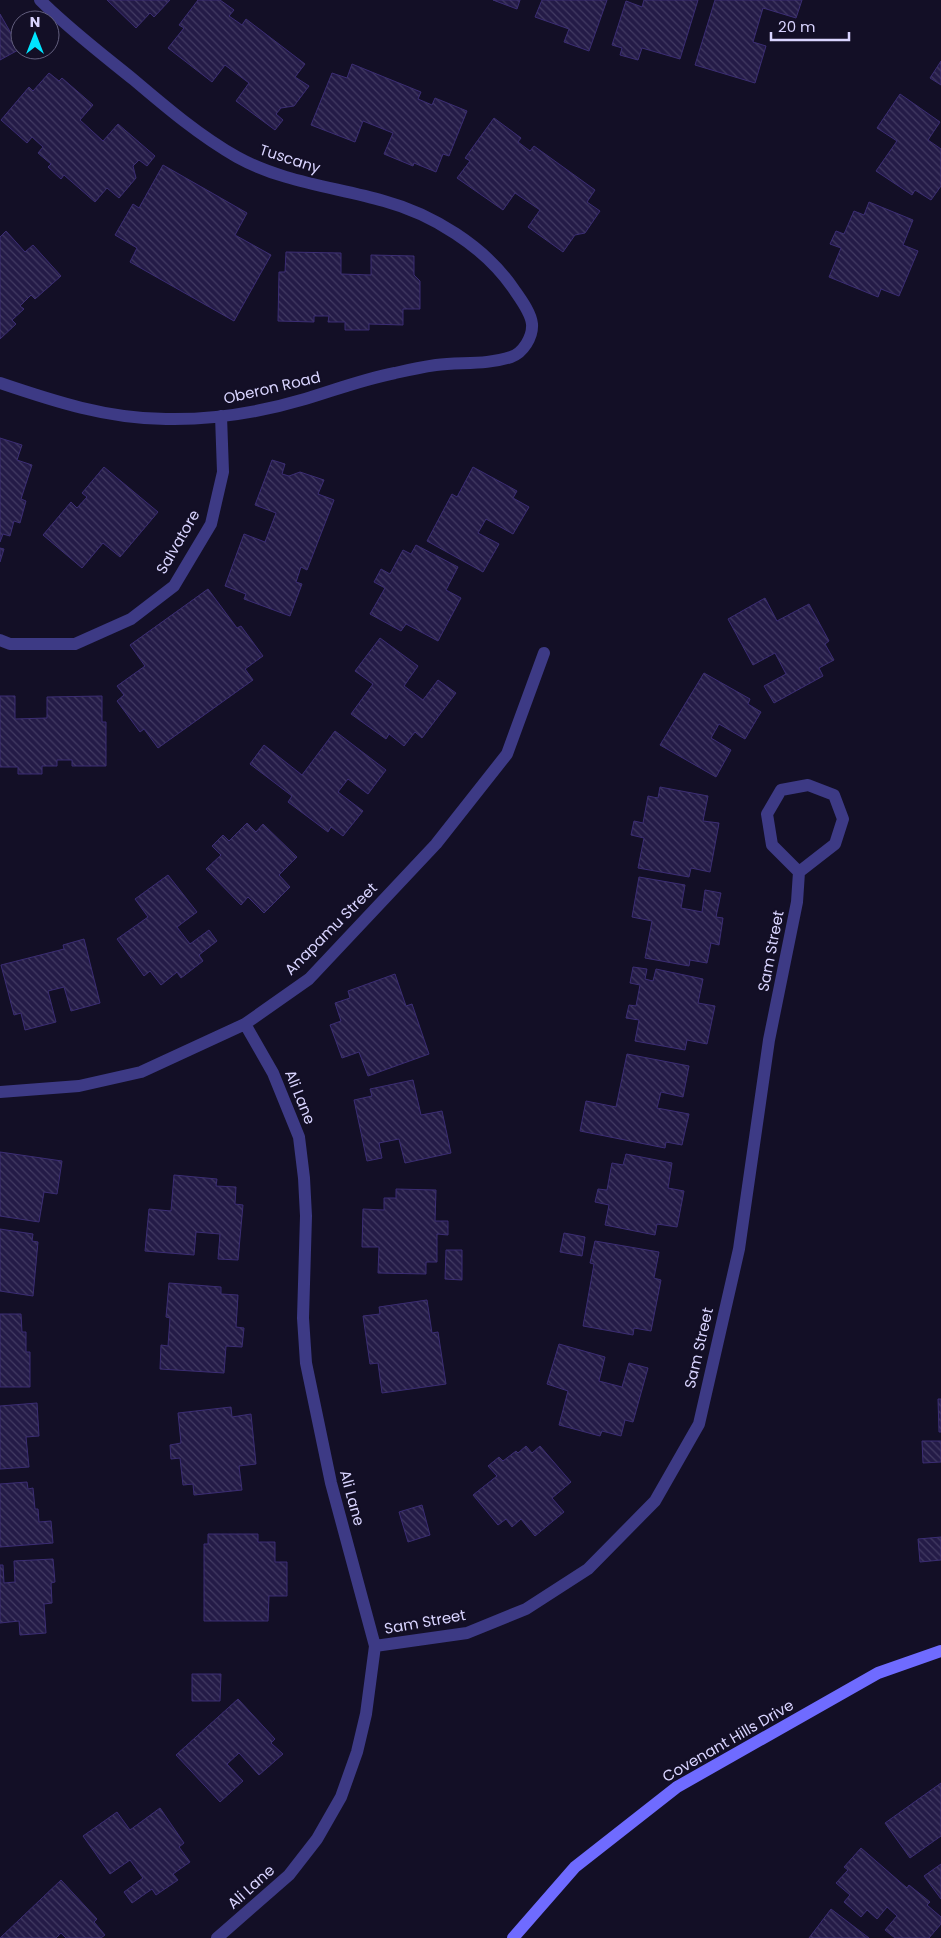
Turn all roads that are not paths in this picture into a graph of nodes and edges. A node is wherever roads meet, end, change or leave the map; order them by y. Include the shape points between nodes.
1 (40, 0) edge
2 (532, 324) joint
3 (0, 382) edge
4 (221, 416) junction
5 (0, 640) edge
6 (544, 653) dead end
7 (799, 872) junction
8 (245, 1024) junction
9 (0, 1092) edge
10 (375, 1646) junction
11 (941, 1651) edge
12 (217, 1938) edge
13 (513, 1938) edge

1 - 2 street, Tuscany via 174,113 240,159 276,174 385,201 458,235 506,278 522,301
2 - 4 street, Oberon Road via 526,345 514,357 474,364 436,365 371,378 302,400
3 - 4 street, Oberon Road via 51,400 106,413 164,419
4 - 5 street, Salvatore via 223,472 211,524 174,586 131,619 75,644 10,644
6 - 8 street, Anapamu Street via 507,754 436,844 310,978
7 - 7 street via 772,844 767,814 781,790 808,785 834,795 843,819 835,844
7 - 10 street, Sam Street via 797,902 770,1040 739,1249 699,1424 656,1501 588,1569 526,1609 467,1633
8 - 9 street, Anapamu Street via 141,1072 79,1086
8 - 10 street, Ali Lane via 273,1073 299,1137 306,1216 303,1318 306,1363 331,1483
10 - 12 street, Ali Lane via 366,1714 342,1797 317,1839 289,1875
11 - 13 street, Covenant Hills Drive via 878,1673 677,1787 575,1867

